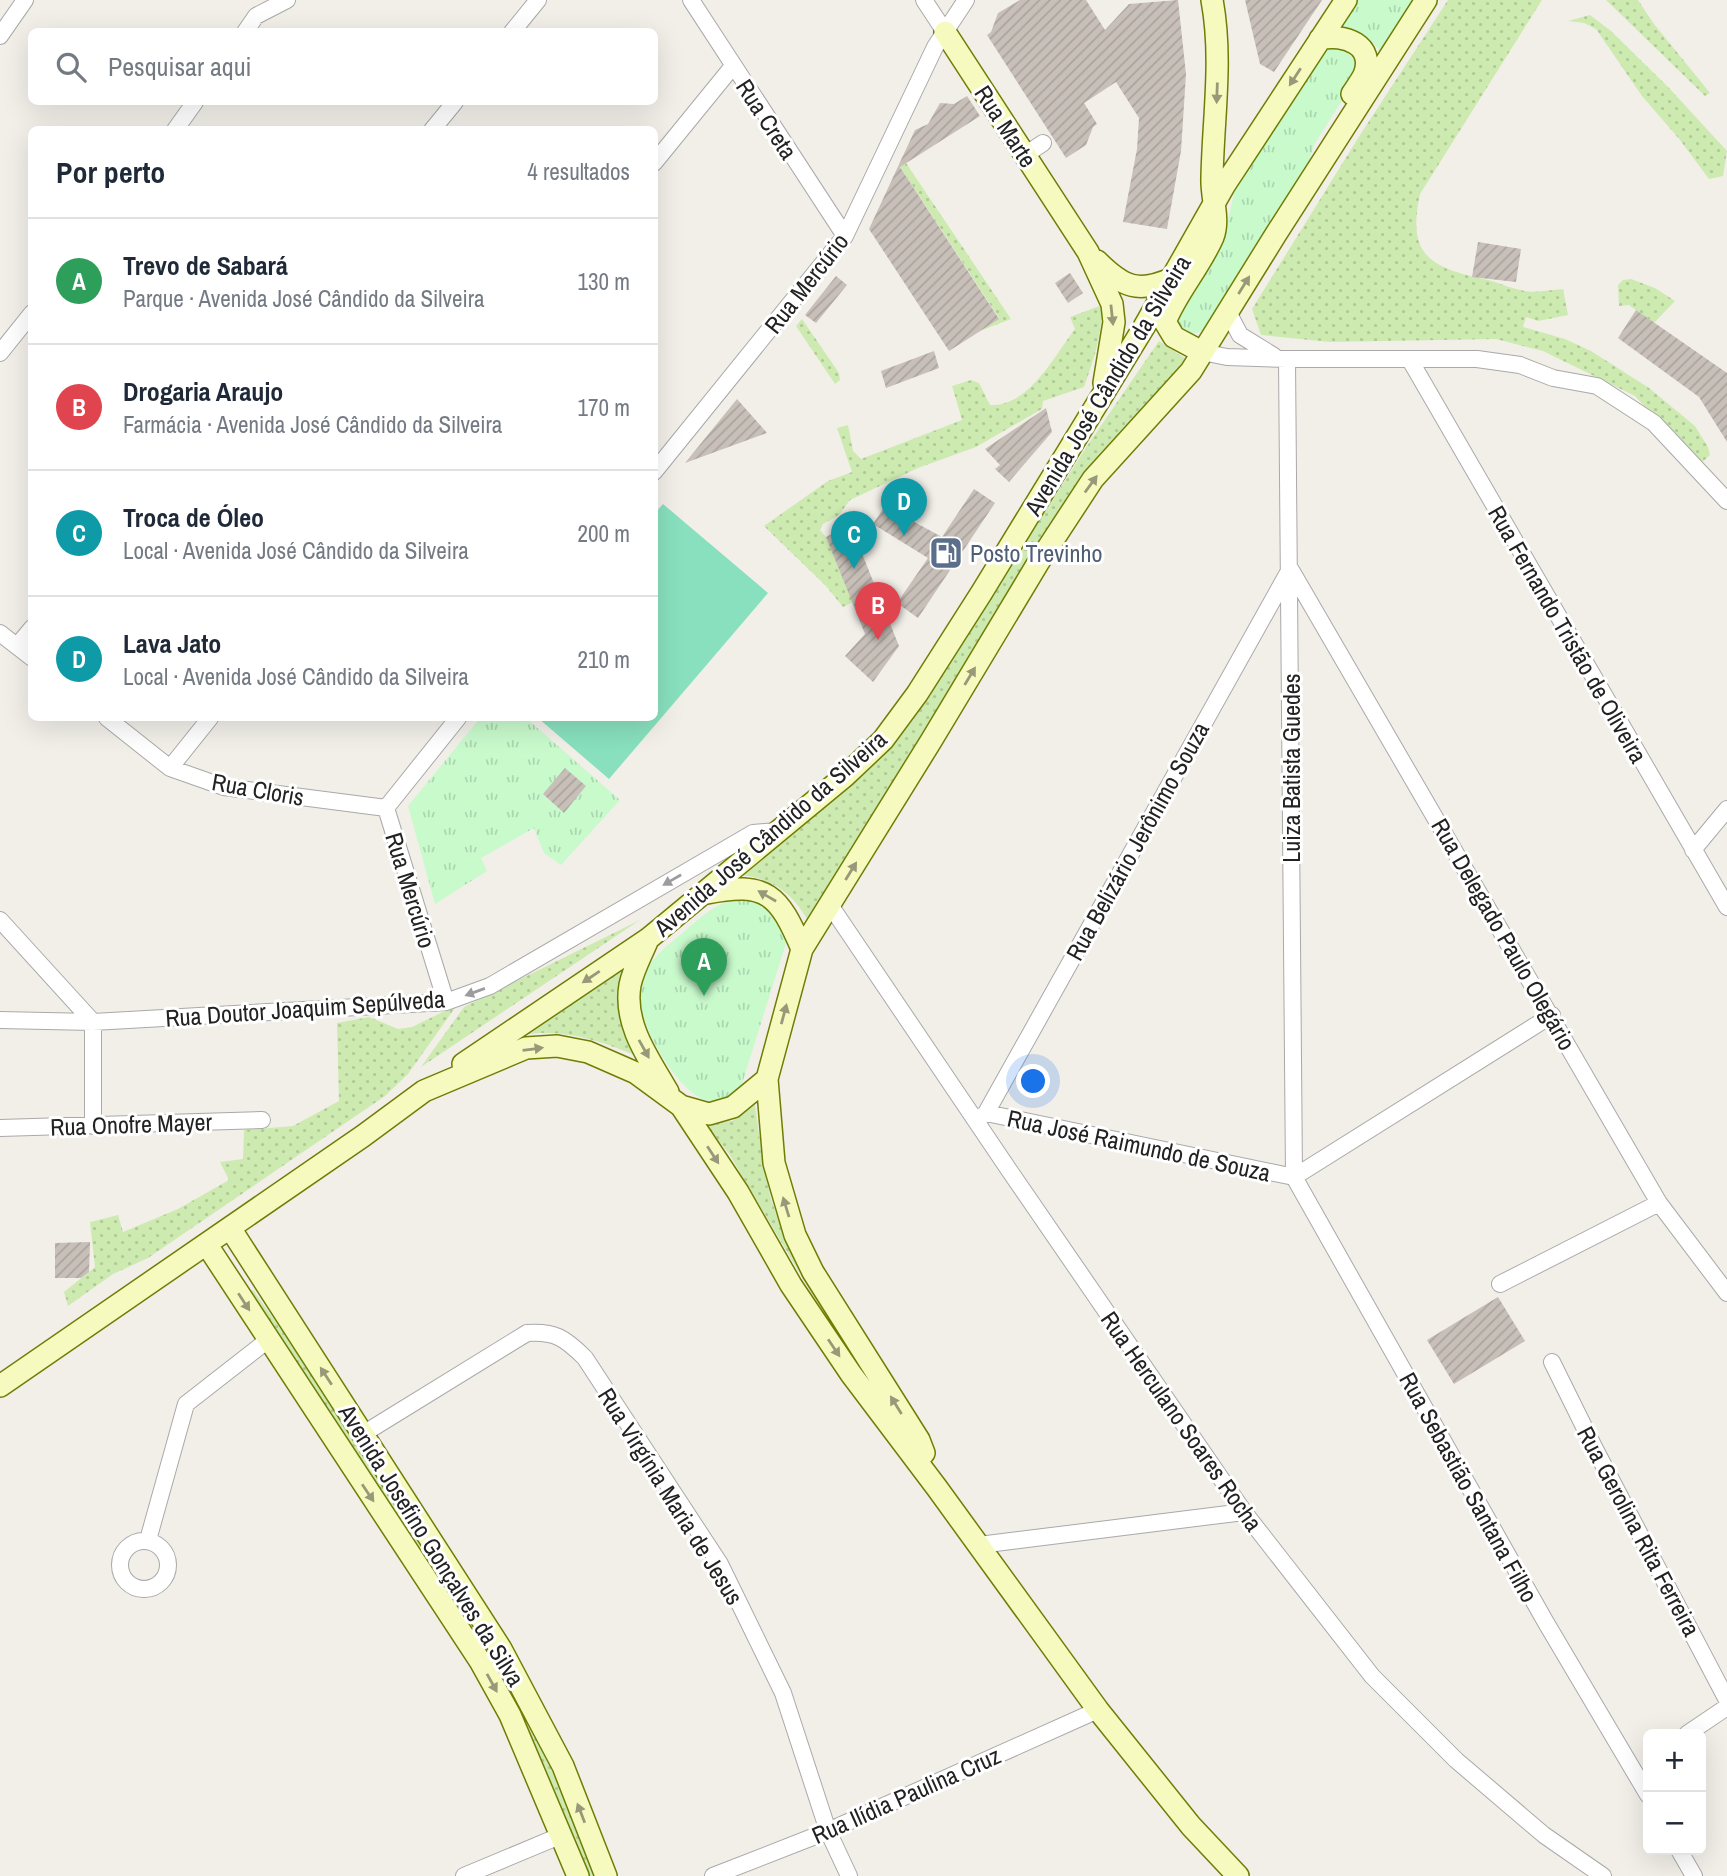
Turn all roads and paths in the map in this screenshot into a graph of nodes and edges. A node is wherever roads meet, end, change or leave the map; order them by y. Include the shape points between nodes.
1 (25, 0) edge
2 (287, 0) edge
3 (538, 0) edge
4 (691, 0) edge
5 (924, 0) edge
6 (965, 0) edge
7 (1212, 0) edge
8 (1346, 0) edge
9 (1426, 0) edge
10 (256, 8) edge
11 (247, 28) edge
12 (515, 28) edge
13 (944, 32) junction
14 (0, 36) edge
15 (1320, 39) junction
16 (733, 66) junction
17 (193, 105) edge
18 (453, 105) edge
19 (178, 126) edge
20 (435, 126) edge
21 (1328, 155) junction
22 (658, 158) edge
23 (1215, 201) junction
24 (845, 236) junction
25 (1088, 252) junction
26 (1173, 278) junction
27 (1228, 312) junction
28 (28, 318) edge
29 (1202, 352) junction
30 (0, 353) edge
31 (1283, 358) junction
32 (1410, 360) junction
33 (1101, 397) junction
34 (658, 467) edge
35 (1727, 501) edge
36 (1290, 569) junction
37 (0, 633) edge
38 (28, 633) edge
39 (17, 646) junction
40 (28, 655) edge
41 (111, 721) edge
42 (208, 721) edge
43 (456, 721) edge
44 (170, 768) junction
45 (386, 808) junction
46 (1727, 809) edge
47 (777, 831) junction
48 (1693, 850) junction
49 (704, 893) junction
50 (830, 905) junction
51 (1727, 907) edge
52 (0, 919) edge
53 (648, 939) junction
54 (802, 949) junction
55 (446, 1002) junction
56 (1552, 1015) junction
57 (0, 1020) edge
58 (93, 1022) junction
59 (767, 1079) junction
60 (424, 1091) junction
61 (677, 1103) junction
62 (981, 1117) junction
63 (262, 1120) dead end
64 (93, 1126) junction
65 (0, 1128) edge
66 (1294, 1177) junction
67 (1659, 1203) junction
68 (230, 1228) junction
69 (206, 1245) junction
70 (1500, 1284) dead end
71 (1727, 1293) edge
72 (268, 1340) junction
73 (1552, 1362) dead end
74 (0, 1386) edge
75 (363, 1434) junction
76 (937, 1488) junction
77 (1244, 1512) junction
78 (148, 1541) dead end
79 (979, 1545) junction
80 (1727, 1700) edge
81 (1727, 1707) edge
82 (1098, 1710) junction
83 (1694, 1729) edge
84 (1643, 1763) edge
85 (1634, 1769) junction
86 (1647, 1792) edge
87 (828, 1831) junction
88 (562, 1835) junction
89 (1682, 1855) edge
90 (464, 1876) edge
91 (578, 1876) edge
92 (606, 1876) edge
93 (713, 1876) edge
94 (849, 1876) edge
95 (1238, 1876) edge
96 (1604, 1876) edge
97 (1694, 1876) edge

1 - 14 street
2 - 10 street
3 - 12 street
4 - 16 street, Rua Creta
5 - 13 street, Rua Marte
6 - 13 street, Rua Mercúrio
7 -> 23 main road via 1217,69
8 - 15 main road, Avenida José Cândido da Silveira
9 - 21 main road, Avenida José Cândido da Silveira
10 - 11 street
13 - 24 street, Rua Mercúrio
13 - 25 main road, Rua Marte via 1034,149
15 - 21 main road via 1346,38 1366,57 1365,73 1325,137
15 -> 23 main road, Avenida José Cândido da Silveira
16 - 22 street
16 - 24 street, Rua Creta
17 - 19 street
18 - 20 street
27 -> 21 main road, Avenida José Cândido da Silveira
23 - 26 main road, Avenida José Cândido da Silveira
23 - 29 main road via 1214,235 1165,322 1174,337
24 - 34 street, Rua Mercúrio
25 - 26 main road, Rua Marte via 1126,284 1154,287
25 -> 33 main road, Rua Marte via 1112,304 1114,322
26 - 33 main road, Avenida José Cândido da Silveira
27 - 29 main road, Avenida José Cândido da Silveira
27 - 31 street via 1240,335
28 - 30 street
29 - 31 street
50 -> 29 main road, Avenida José Cândido da Silveira via 1093,479 1191,371
31 - 32 street
31 - 36 street, Luiza Batista Guedes
32 - 35 street via 1488,360 1597,386 1654,424
32 - 48 street, Rua Fernando Tristão de Oliveira
33 - 47 main road, Avenida José Cândido da Silveira via 917,694 883,740
36 - 56 street, Rua Delegado Paulo Olegário
36 - 62 street, Rua Belizário Jerônimo Souza
36 - 66 street, Luiza Batista Guedes
37 - 39 street
38 - 39 street
39 - 40 street
41 - 44 street, Rua Cloris
42 - 44 street
43 - 45 street, Rua Mercúrio
44 - 45 street, Rua Cloris via 223,787
45 - 55 street, Rua Mercúrio
46 - 48 street
47 - 49 main road, Avenida José Cândido da Silveira
47 -> 55 street, Rua Doutor Joaquim Sepúlveda via 753,833 490,986
48 - 51 street, Rua Fernando Tristão de Oliveira
49 - 53 main road, Avenida José Cândido da Silveira
54 -> 49 main road via 777,902 759,890 734,887
50 - 54 main road, Avenida José Cândido da Silveira
50 - 62 street, Rua Herculano Soares Rocha
52 - 58 street
53 -> 60 main road, Avenida José Cândido da Silveira
53 -> 61 main road via 630,985 628,1012 637,1037
59 -> 54 main road, Avenida José Cândido da Silveira
55 - 58 street, Rua Doutor Joaquim Sepúlveda
56 - 66 street, Rua José Raimundo de Souza
56 - 67 street, Rua Delegado Paulo Olegário
57 - 58 street, Rua Doutor Joaquim Sepúlveda
58 - 64 street
59 - 61 main road via 733,1107 709,1114
76 -> 59 main road, Avenida José Cândido da Silveira via 919,1440 794,1235 774,1163
60 -> 61 main road via 526,1048 557,1046 588,1052 636,1073
60 - 68 main road
61 -> 76 main road via 851,1374
62 - 66 street, Rua José Raimundo de Souza
62 - 77 street, Rua Herculano Soares Rocha
63 - 64 street, Rua Onofre Mayer
64 - 65 street, Rua Onofre Mayer
66 - 85 street, Rua Sebastião Santana Filho
67 - 70 street
67 - 71 street, Rua Delegado Paulo Olegário
68 - 69 main road
75 -> 68 main road, Avenida Josefino Gonçalves da Silva
69 -> 72 main road, Avenida Josefino Gonçalves da Silva
69 - 74 main road
72 - 78 street via 186,1404
72 -> 88 main road, Avenida Josefino Gonçalves da Silva via 480,1661 510,1715
73 - 80 street, Rua Gerolina Rita Ferreira
75 - 87 street, Rua Virgínia Maria de Jesus via 527,1333 548,1332 568,1342 584,1358 720,1564 783,1693
92 -> 75 main road, Avenida Josefino Gonçalves da Silva via 563,1766 532,1704
76 - 79 main road
77 - 79 street
77 - 96 street, Rua Herculano Soares Rocha via 1381,1685 1456,1760 1534,1827
79 - 82 main road
81 - 83 street
82 - 87 street, Rua Ilídia Paulina Cruz
82 - 95 main road via 1191,1826
84 - 85 street
85 - 86 street, Rua Sebastião Santana Filho
87 - 93 street, Rua Ilídia Paulina Cruz
87 - 94 street, Rua Virgínia Maria de Jesus
88 - 90 street
88 - 91 main road, Avenida Josefino Gonçalves da Silva
89 - 97 street

